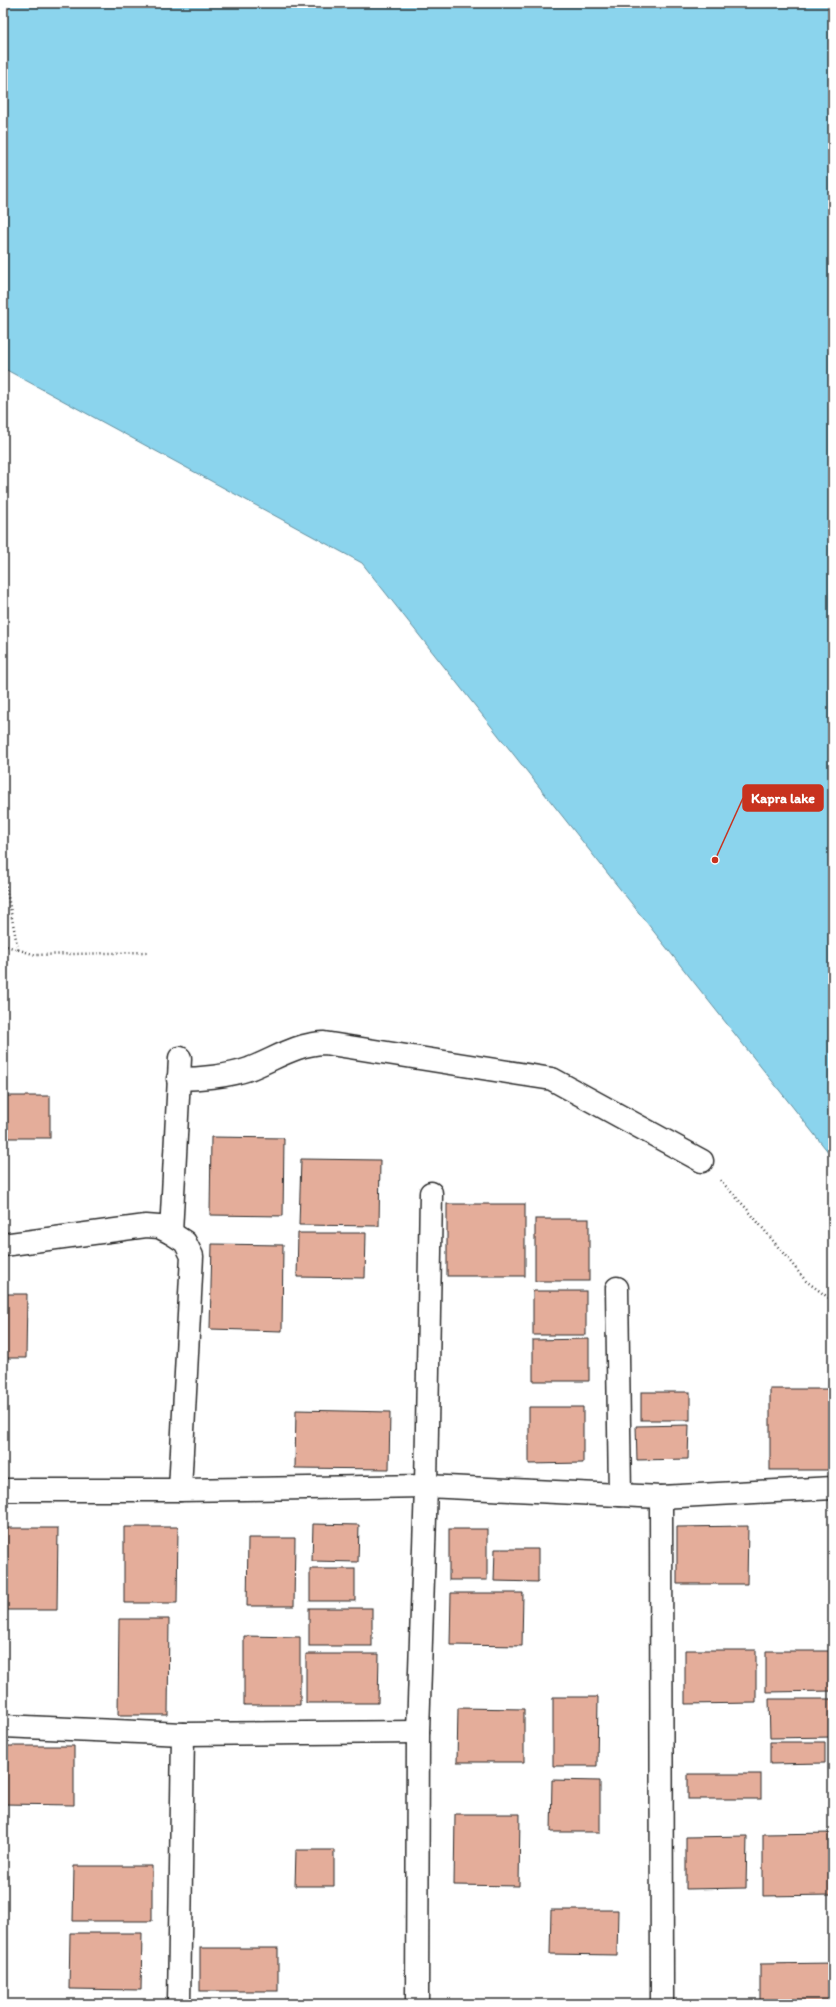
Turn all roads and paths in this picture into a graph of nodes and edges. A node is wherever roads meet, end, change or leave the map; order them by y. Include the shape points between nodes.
1 (3, 870) edge
2 (3, 945) edge
3 (18, 950) junction
4 (147, 952) dead end
5 (180, 1058) dead end
6 (178, 1079) junction
7 (702, 1161) joint
8 (431, 1193) dead end
9 (171, 1233) junction
10 (3, 1245) edge
11 (617, 1288) dead end
12 (833, 1301) edge
13 (426, 1486) junction
14 (833, 1488) edge
15 (3, 1490) edge
16 (180, 1490) junction
17 (620, 1495) junction
18 (662, 1497) junction
19 (3, 1726) edge
20 (418, 1732) junction
21 (183, 1734) junction
22 (179, 2004) edge
23 (417, 2004) edge
24 (662, 2004) edge

1 - 3 path
2 - 3 path
3 - 4 path via 36,955
5 - 6 street
6 - 7 street via 197,1079 247,1070 309,1043 332,1044 552,1079
6 - 9 street
7 - 12 path via 747,1209 806,1281
8 - 13 street
9 - 10 street via 159,1227 146,1226
9 - 16 street via 185,1242 192,1256
11 - 17 street
13 - 16 street
13 - 17 street
13 - 20 street
14 - 18 street
15 - 16 street
17 - 18 street
18 - 24 street
19 - 21 street
20 - 21 street
20 - 23 street
21 - 22 street

